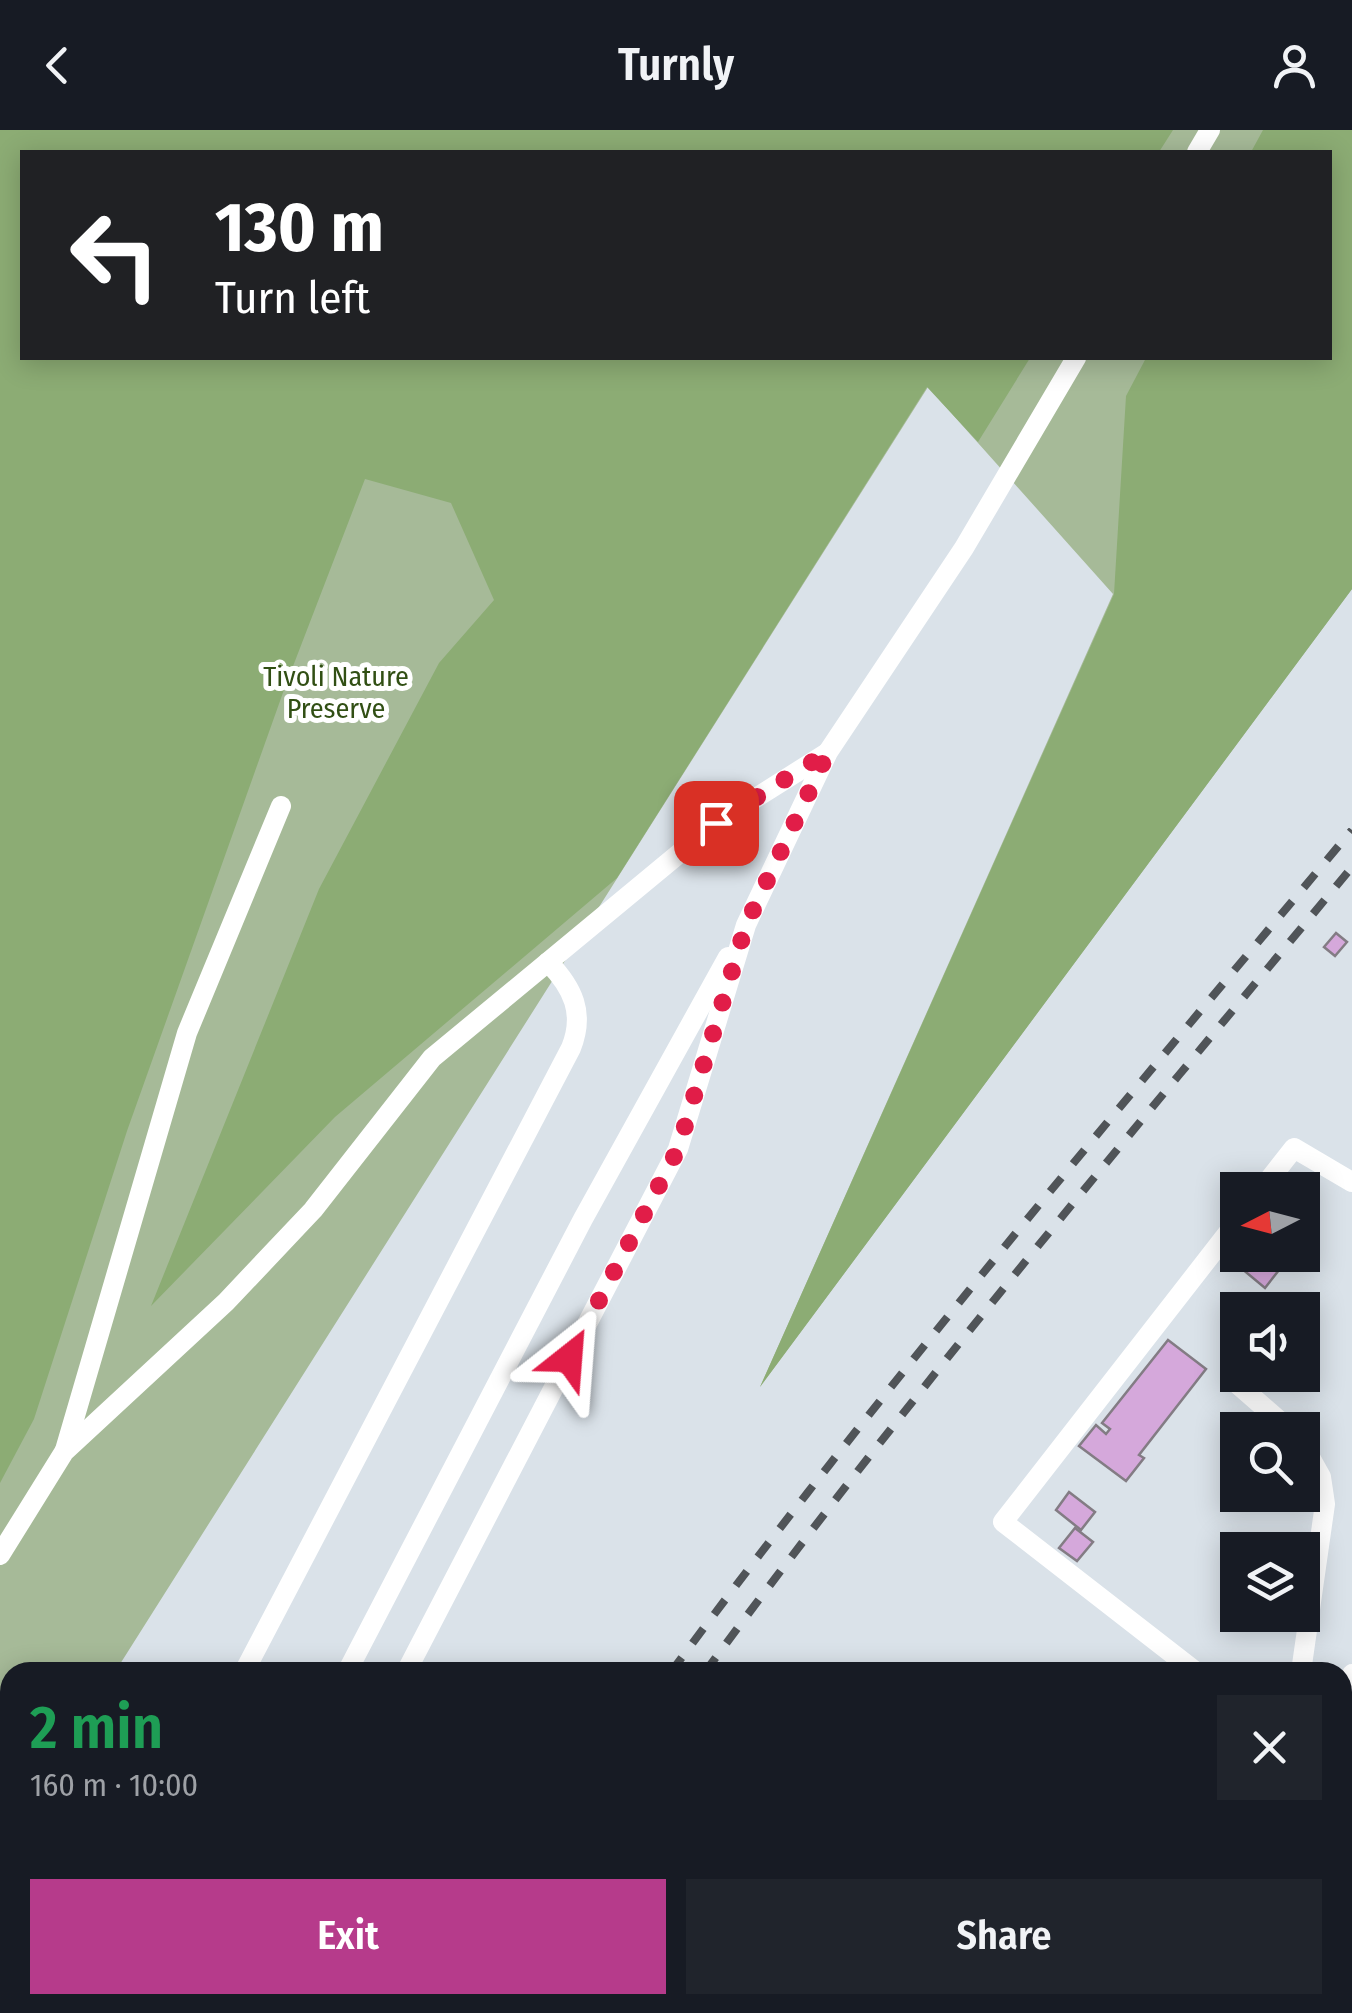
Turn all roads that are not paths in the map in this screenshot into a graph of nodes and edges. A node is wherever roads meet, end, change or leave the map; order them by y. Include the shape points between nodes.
1 (1075, 360) edge
2 (828, 752) junction
3 (281, 806) dead end
4 (746, 925) junction
5 (548, 962) junction
6 (1275, 1172) edge
7 (1352, 1182) edge
8 (1220, 1243) edge
9 (1246, 1392) edge
10 (1269, 1412) edge
11 (64, 1452) junction
12 (1320, 1475) edge
13 (0, 1554) edge
14 (249, 1662) edge
15 (352, 1662) edge
16 (411, 1662) edge
17 (1183, 1662) edge
18 (1302, 1662) edge

1 - 2 lane via 964,548
2 - 4 lane
2 - 5 lane via 716,823
3 - 11 lane via 187,1033
4 - 15 lane via 583,1219
4 - 16 lane via 678,1149
5 - 11 lane via 432,1058 313,1210 226,1302
5 - 14 lane via 576,1004 571,1048
6 - 7 lane via 1294,1148
8 - 17 lane via 1003,1522
9 - 10 lane
11 - 13 lane
12 - 18 lane via 1324,1504

